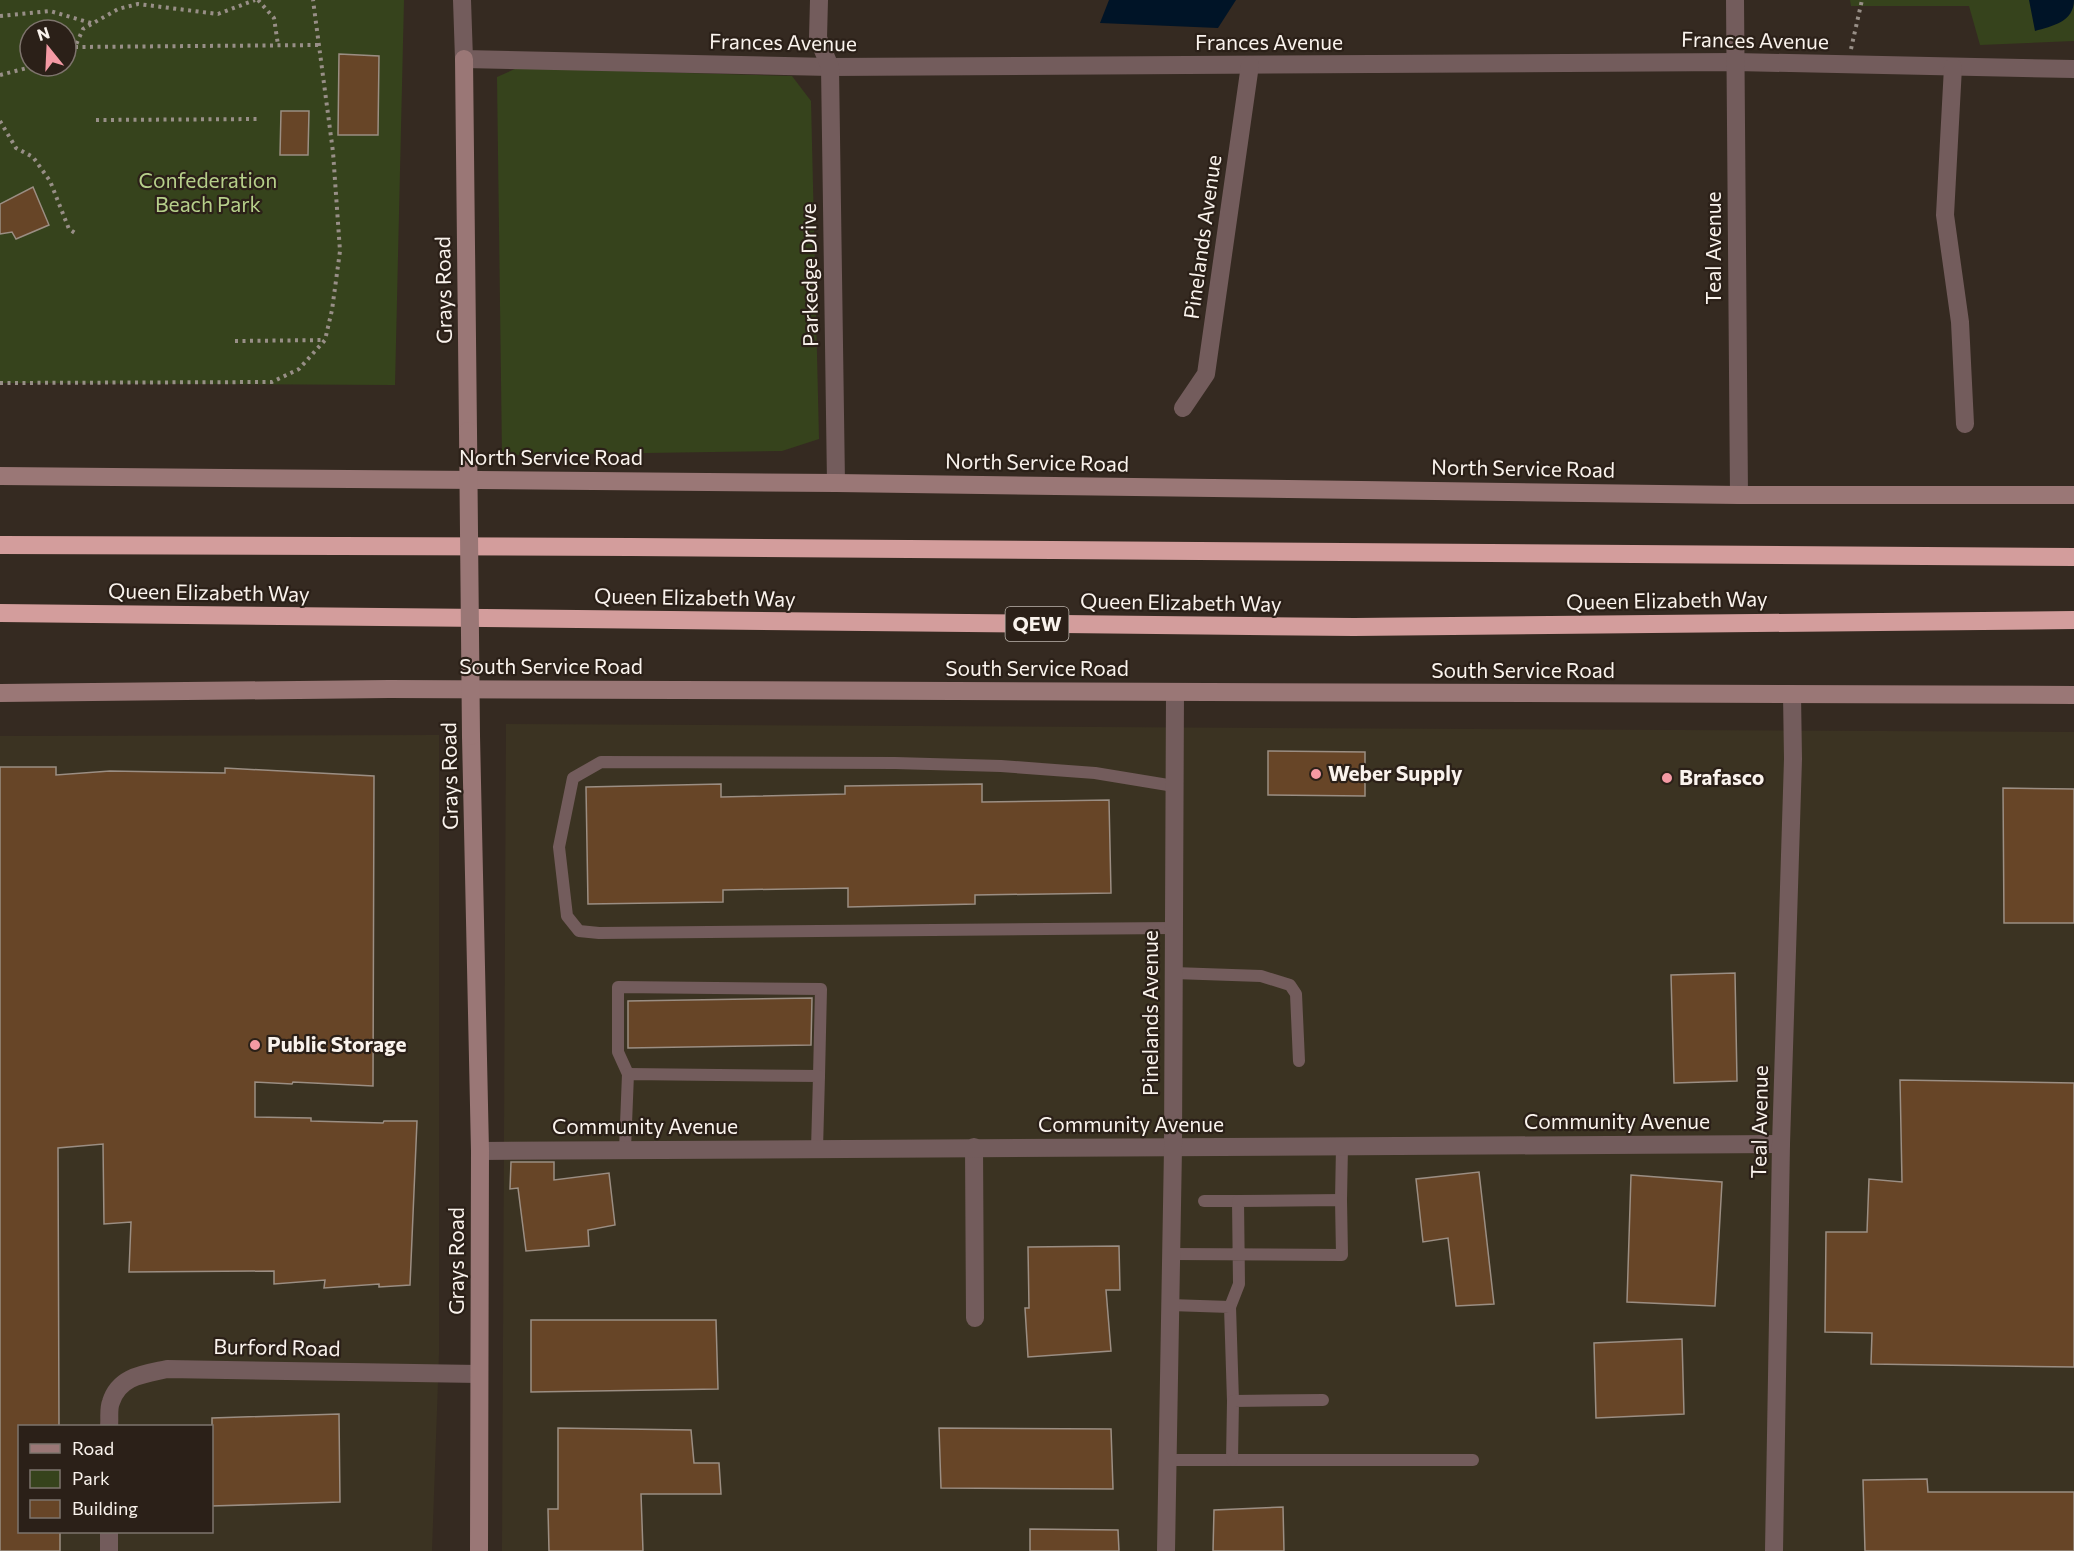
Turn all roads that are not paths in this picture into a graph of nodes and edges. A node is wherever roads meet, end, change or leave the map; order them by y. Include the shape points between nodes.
1 (462, 0) edge
2 (819, 0) edge
3 (1735, 0) edge
4 (464, 59) junction
5 (1736, 62) junction
6 (1250, 65) junction
7 (830, 67) junction
8 (1953, 67) junction
9 (2074, 69) edge
10 (1183, 408) dead end
11 (1965, 424) dead end
12 (0, 476) edge
13 (836, 483) junction
14 (1738, 495) junction
15 (2074, 495) edge
16 (0, 545) edge
17 (2074, 557) edge
18 (0, 613) edge
19 (2074, 620) edge
20 (1175, 692) junction
21 (0, 693) edge
22 (1792, 694) junction
23 (2074, 694) edge
24 (1174, 786) junction
25 (1174, 928) junction
26 (1174, 973) junction
27 (1299, 1061) dead end
28 (628, 1074) junction
29 (819, 1076) junction
30 (1781, 1144) junction
31 (1342, 1146) junction
32 (974, 1147) junction
33 (1173, 1148) junction
34 (626, 1149) junction
35 (817, 1149) junction
36 (480, 1151) junction
37 (1341, 1200) junction
38 (1204, 1201) dead end
39 (1238, 1201) junction
40 (1171, 1254) junction
41 (1239, 1255) junction
42 (1170, 1305) junction
43 (1230, 1307) junction
44 (975, 1318) dead end
45 (480, 1374) junction
46 (1323, 1400) dead end
47 (1233, 1401) junction
48 (109, 1425) edge
49 (1167, 1460) junction
50 (1233, 1460) junction
51 (1473, 1460) dead end
52 (109, 1533) edge
53 (109, 1551) edge
54 (479, 1551) edge
55 (1166, 1551) edge
56 (1774, 1551) edge

1 - 4 street, Grays Road
2 - 7 street via 818,38
3 - 5 street, Teal Avenue
4 - 7 street, Frances Avenue
4 - 36 street, Grays Road, bridge
5 - 6 street, Frances Avenue
5 - 8 street, Frances Avenue
5 - 14 street, Teal Avenue
6 - 7 street, Frances Avenue
6 - 10 street, Pinelands Avenue via 1206,374
7 - 13 street, Parkedge Drive
8 - 9 street, Frances Avenue
8 - 11 street via 1945,215 1960,322
12 - 13 street, North Service Road
13 - 14 street, North Service Road
14 - 15 street, North Service Road
16 - 17 highway
18 - 19 highway, Queen Elizabeth Way / QEW via 1354,627
20 - 21 street, South Service Road via 389,689
20 - 22 street, South Service Road
20 - 24 street, Pinelands Avenue
22 - 23 street, South Service Road
22 - 30 street, Teal Avenue
24 - 25 street, Pinelands Avenue
24 - 25 lane via 1095,773 1001,766 601,762 573,778 559,847 567,916 579,931
25 - 26 street, Pinelands Avenue
26 - 27 lane via 1261,976 1290,985 1296,994
26 - 33 street, Pinelands Avenue
28 - 29 lane
28 - 29 lane via 618,1052 618,987 821,989
28 - 34 lane
29 - 35 lane
30 - 31 street, Community Avenue
30 - 56 street, Teal Avenue
31 - 33 street, Community Avenue
31 - 37 lane
32 - 33 street, Community Avenue
32 - 35 street, Community Avenue
32 - 44 street
33 - 40 street, Pinelands Avenue
34 - 35 street, Community Avenue
34 - 36 street, Community Avenue
36 - 45 street, Grays Road
37 - 39 lane
37 - 41 lane via 1342,1256
38 - 39 lane
39 - 41 lane
40 - 41 lane
40 - 42 street, Pinelands Avenue
41 - 43 lane via 1239,1284
42 - 43 lane
42 - 49 street, Pinelands Avenue
43 - 47 lane
45 - 48 street, Burford Road via 167,1370 133,1377 119,1387 110,1403
45 - 54 street, Grays Road
46 - 47 lane
47 - 50 lane
49 - 50 lane
49 - 55 street, Pinelands Avenue
50 - 51 lane
52 - 53 street

